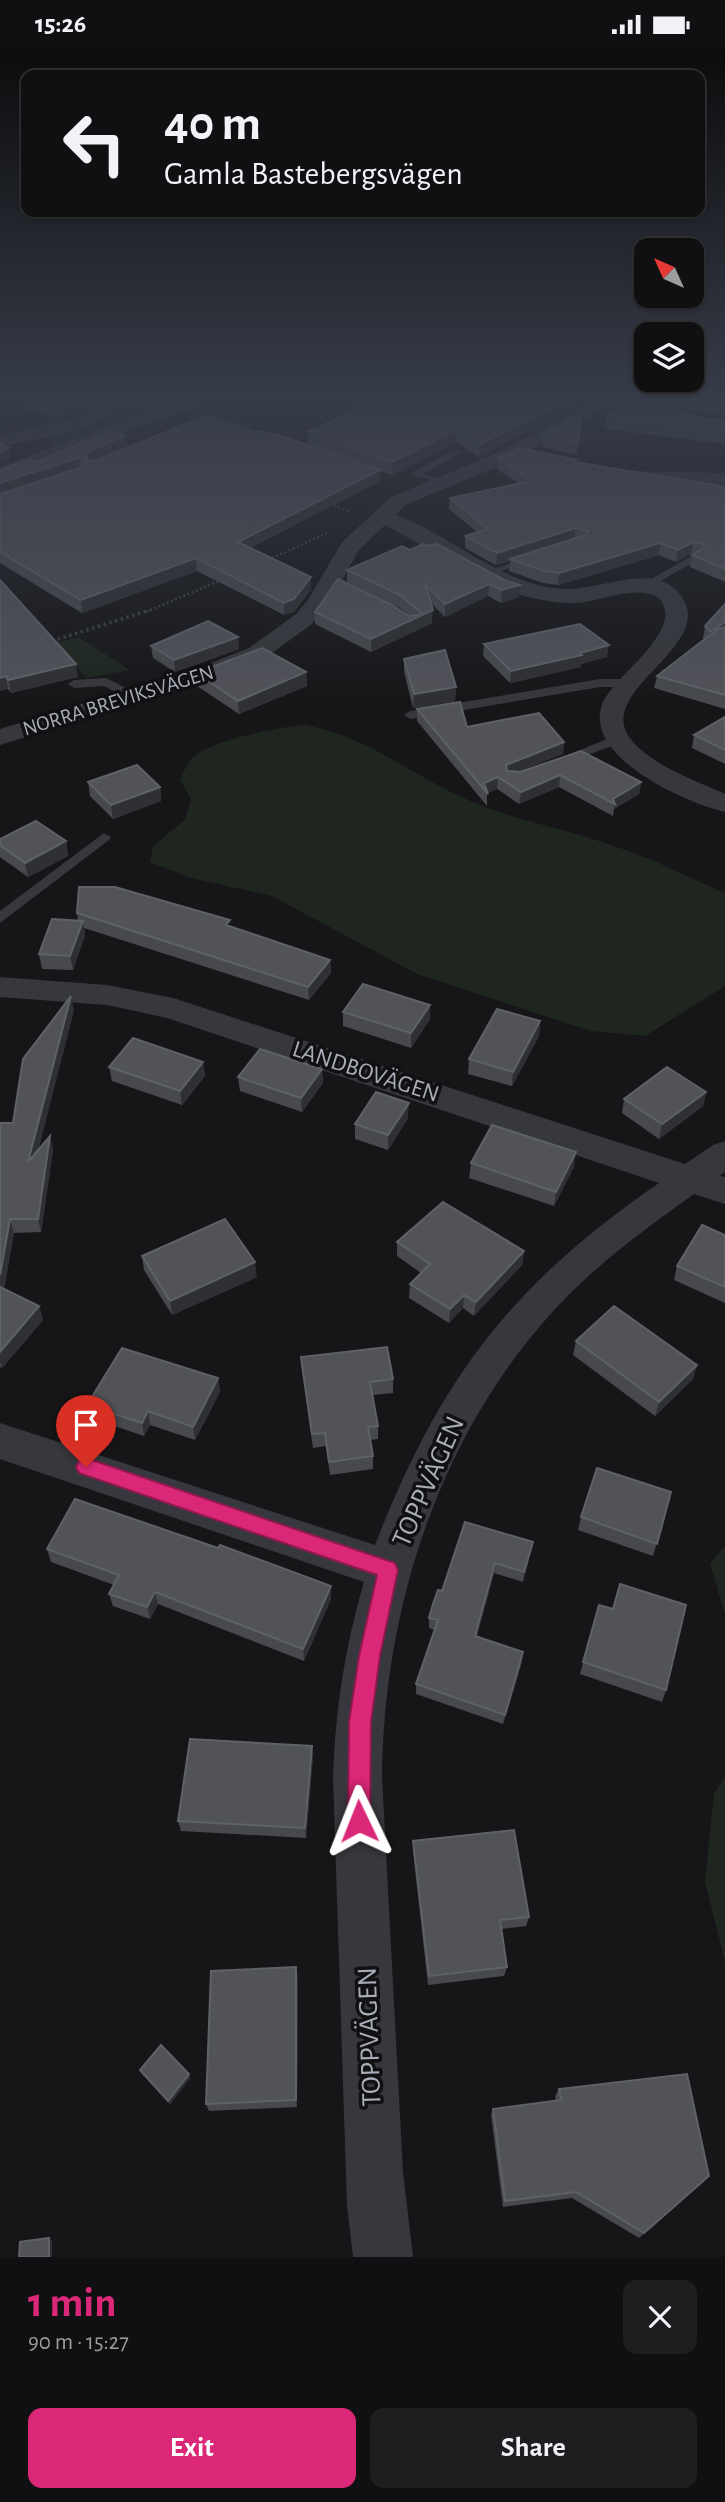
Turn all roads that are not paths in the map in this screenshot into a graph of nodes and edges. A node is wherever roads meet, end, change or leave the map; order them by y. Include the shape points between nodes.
1 (409, 496) edge
2 (370, 517) junction
3 (541, 556) edge
4 (696, 558) edge
5 (489, 572) junction
6 (646, 585) junction
7 (628, 683) junction
8 (74, 684) dead end
9 (134, 697) junction
10 (410, 715) dead end
11 (0, 737) edge
12 (617, 739) junction
13 (552, 764) edge
14 (725, 804) edge
15 (104, 837) dead end
16 (0, 918) edge
17 (0, 987) edge
18 (713, 1175) edge
19 (0, 1441) edge
20 (388, 1570) junction
21 (383, 2257) edge

1 - 2 street, NORRA BREVIKSVÄGEN
2 - 5 street via 401,524
2 - 9 street, NORRA BREVIKSVÄGEN via 350,547 335,584 276,642 234,664
3 - 5 lane
4 - 6 lane
5 - 6 street via 514,586 564,596
6 - 7 street via 673,600 674,632
7 - 10 lane via 600,683
7 - 12 street via 612,715
8 - 9 lane via 106,682
9 - 11 street, NORRA BREVIKSVÄGEN
12 - 13 lane
12 - 14 street via 660,772
15 - 16 lane
17 - 18 street, LANDBOVÄGEN via 96,994 173,1009
18 - 20 street, TOPPVÄGEN via 579,1262 513,1330 466,1398 435,1454
19 - 20 street
20 - 21 street, TOPPVÄGEN via 360,1722 358,1793 376,2205

